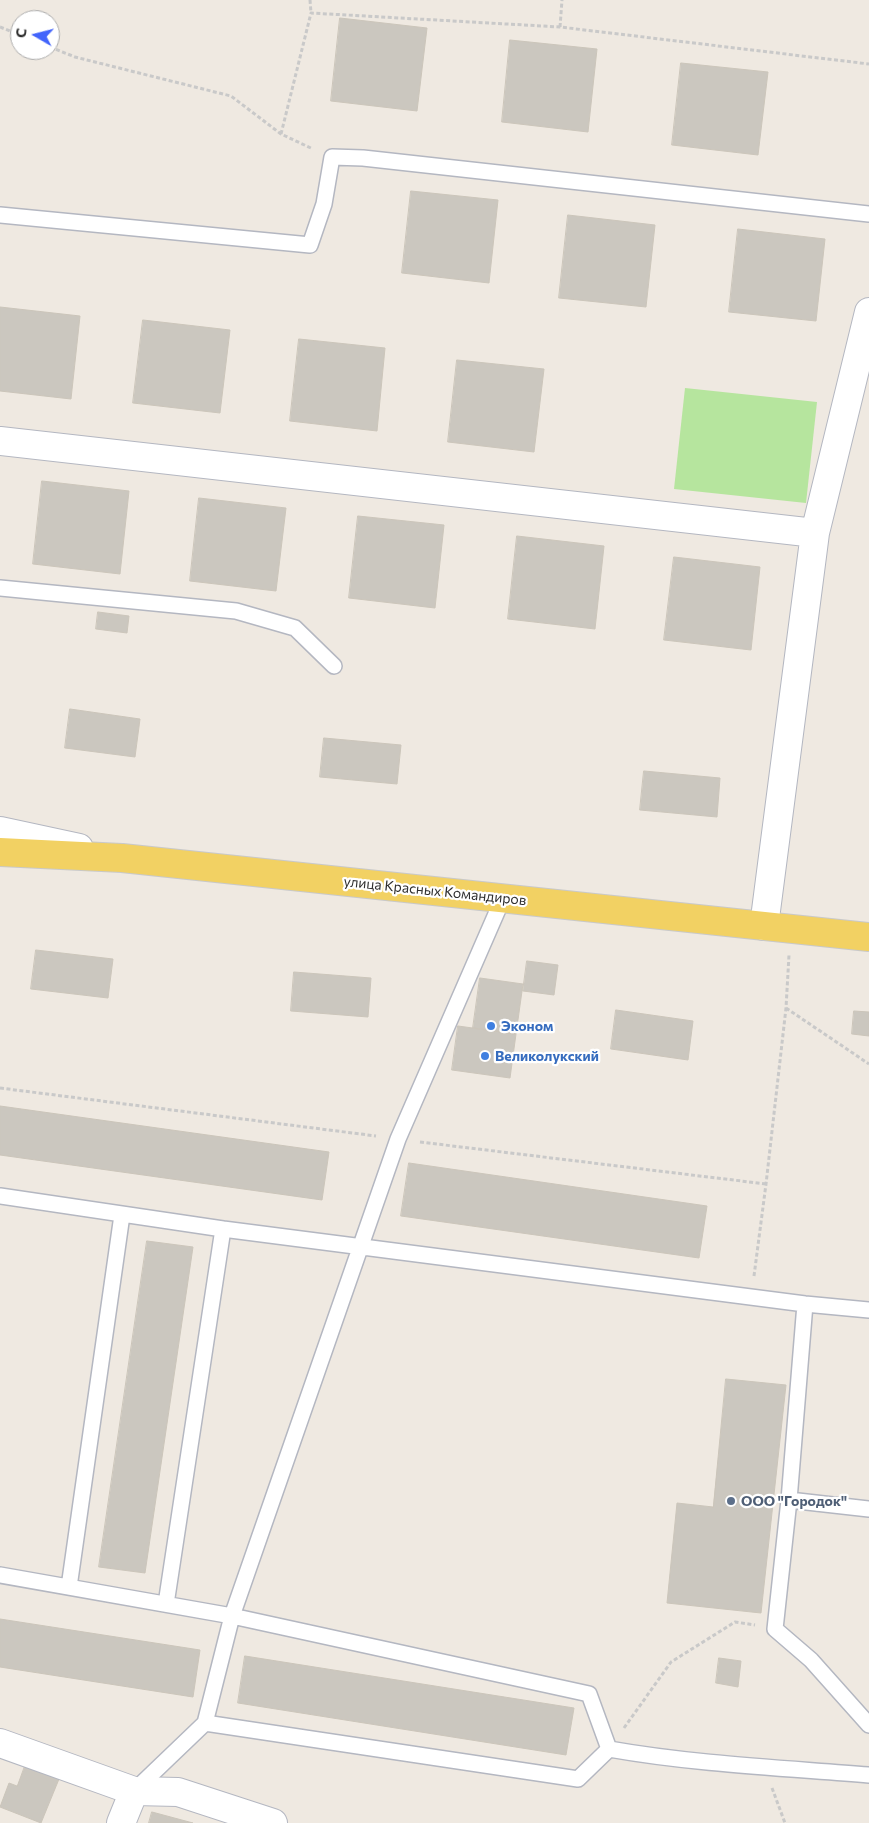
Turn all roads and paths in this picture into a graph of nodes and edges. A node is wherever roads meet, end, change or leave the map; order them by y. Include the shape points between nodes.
1 (310, 0) edge
2 (562, 0) edge
3 (311, 13) junction
4 (560, 27) junction
5 (60, 51) edge
6 (869, 64) edge
7 (281, 134) junction
8 (332, 157) junction
9 (869, 214) edge
10 (0, 215) edge
11 (869, 312) edge
12 (0, 441) edge
13 (815, 534) junction
14 (0, 588) edge
15 (334, 666) dead end
16 (0, 831) edge
17 (0, 852) edge
18 (122, 858) junction
19 (503, 898) junction
20 (764, 926) junction
21 (869, 937) edge
22 (786, 1008) junction
23 (869, 1064) edge
24 (0, 1088) edge
25 (398, 1139) junction
26 (766, 1184) junction
27 (0, 1196) edge
28 (122, 1215) junction
29 (223, 1229) junction
30 (361, 1246) junction
31 (751, 1297) junction
32 (805, 1304) junction
33 (869, 1310) edge
34 (789, 1500) junction
35 (869, 1509) edge
36 (0, 1575) edge
37 (69, 1587) junction
38 (166, 1604) junction
39 (232, 1616) junction
40 (775, 1629) junction
41 (205, 1723) junction
42 (869, 1725) edge
43 (0, 1743) edge
44 (609, 1749) junction
45 (765, 1767) junction
46 (869, 1775) edge
47 (134, 1791) junction
48 (121, 1823) edge
49 (273, 1823) edge
50 (785, 1823) edge

1 - 3 path
2 - 4 path
3 - 4 path
3 - 7 path
4 - 6 path
5 - 7 path via 231,96
7 - 8 path
8 - 9 lane
8 - 10 lane via 324,204 310,245
11 - 13 street
12 - 13 street
13 - 20 street
14 - 15 lane via 236,611 295,628
16 - 18 street
17 - 18 main road, улица Красных Командиров
18 - 19 main road, улица Красных Командиров
19 - 20 main road, улица Красных Командиров
19 - 25 lane
20 - 21 main road, улица Красных Командиров
20 - 22 path via 790,956
22 - 23 path
22 - 26 path
24 - 25 path
25 - 26 path
25 - 30 lane
26 - 31 path
27 - 28 lane
28 - 29 lane
28 - 37 lane
29 - 30 lane
29 - 38 lane
30 - 31 lane
30 - 39 lane
31 - 32 lane
32 - 33 lane
32 - 34 lane
34 - 35 lane
34 - 40 lane
36 - 37 lane
37 - 38 lane
38 - 39 lane
39 - 41 lane
39 - 44 lane via 589,1694
40 - 42 lane via 811,1660
40 - 44 path via 735,1622 671,1662
41 - 44 lane via 578,1779
41 - 47 lane
43 - 47 street
44 - 45 lane
45 - 46 lane
45 - 50 path
47 - 48 street
47 - 49 street via 178,1792

